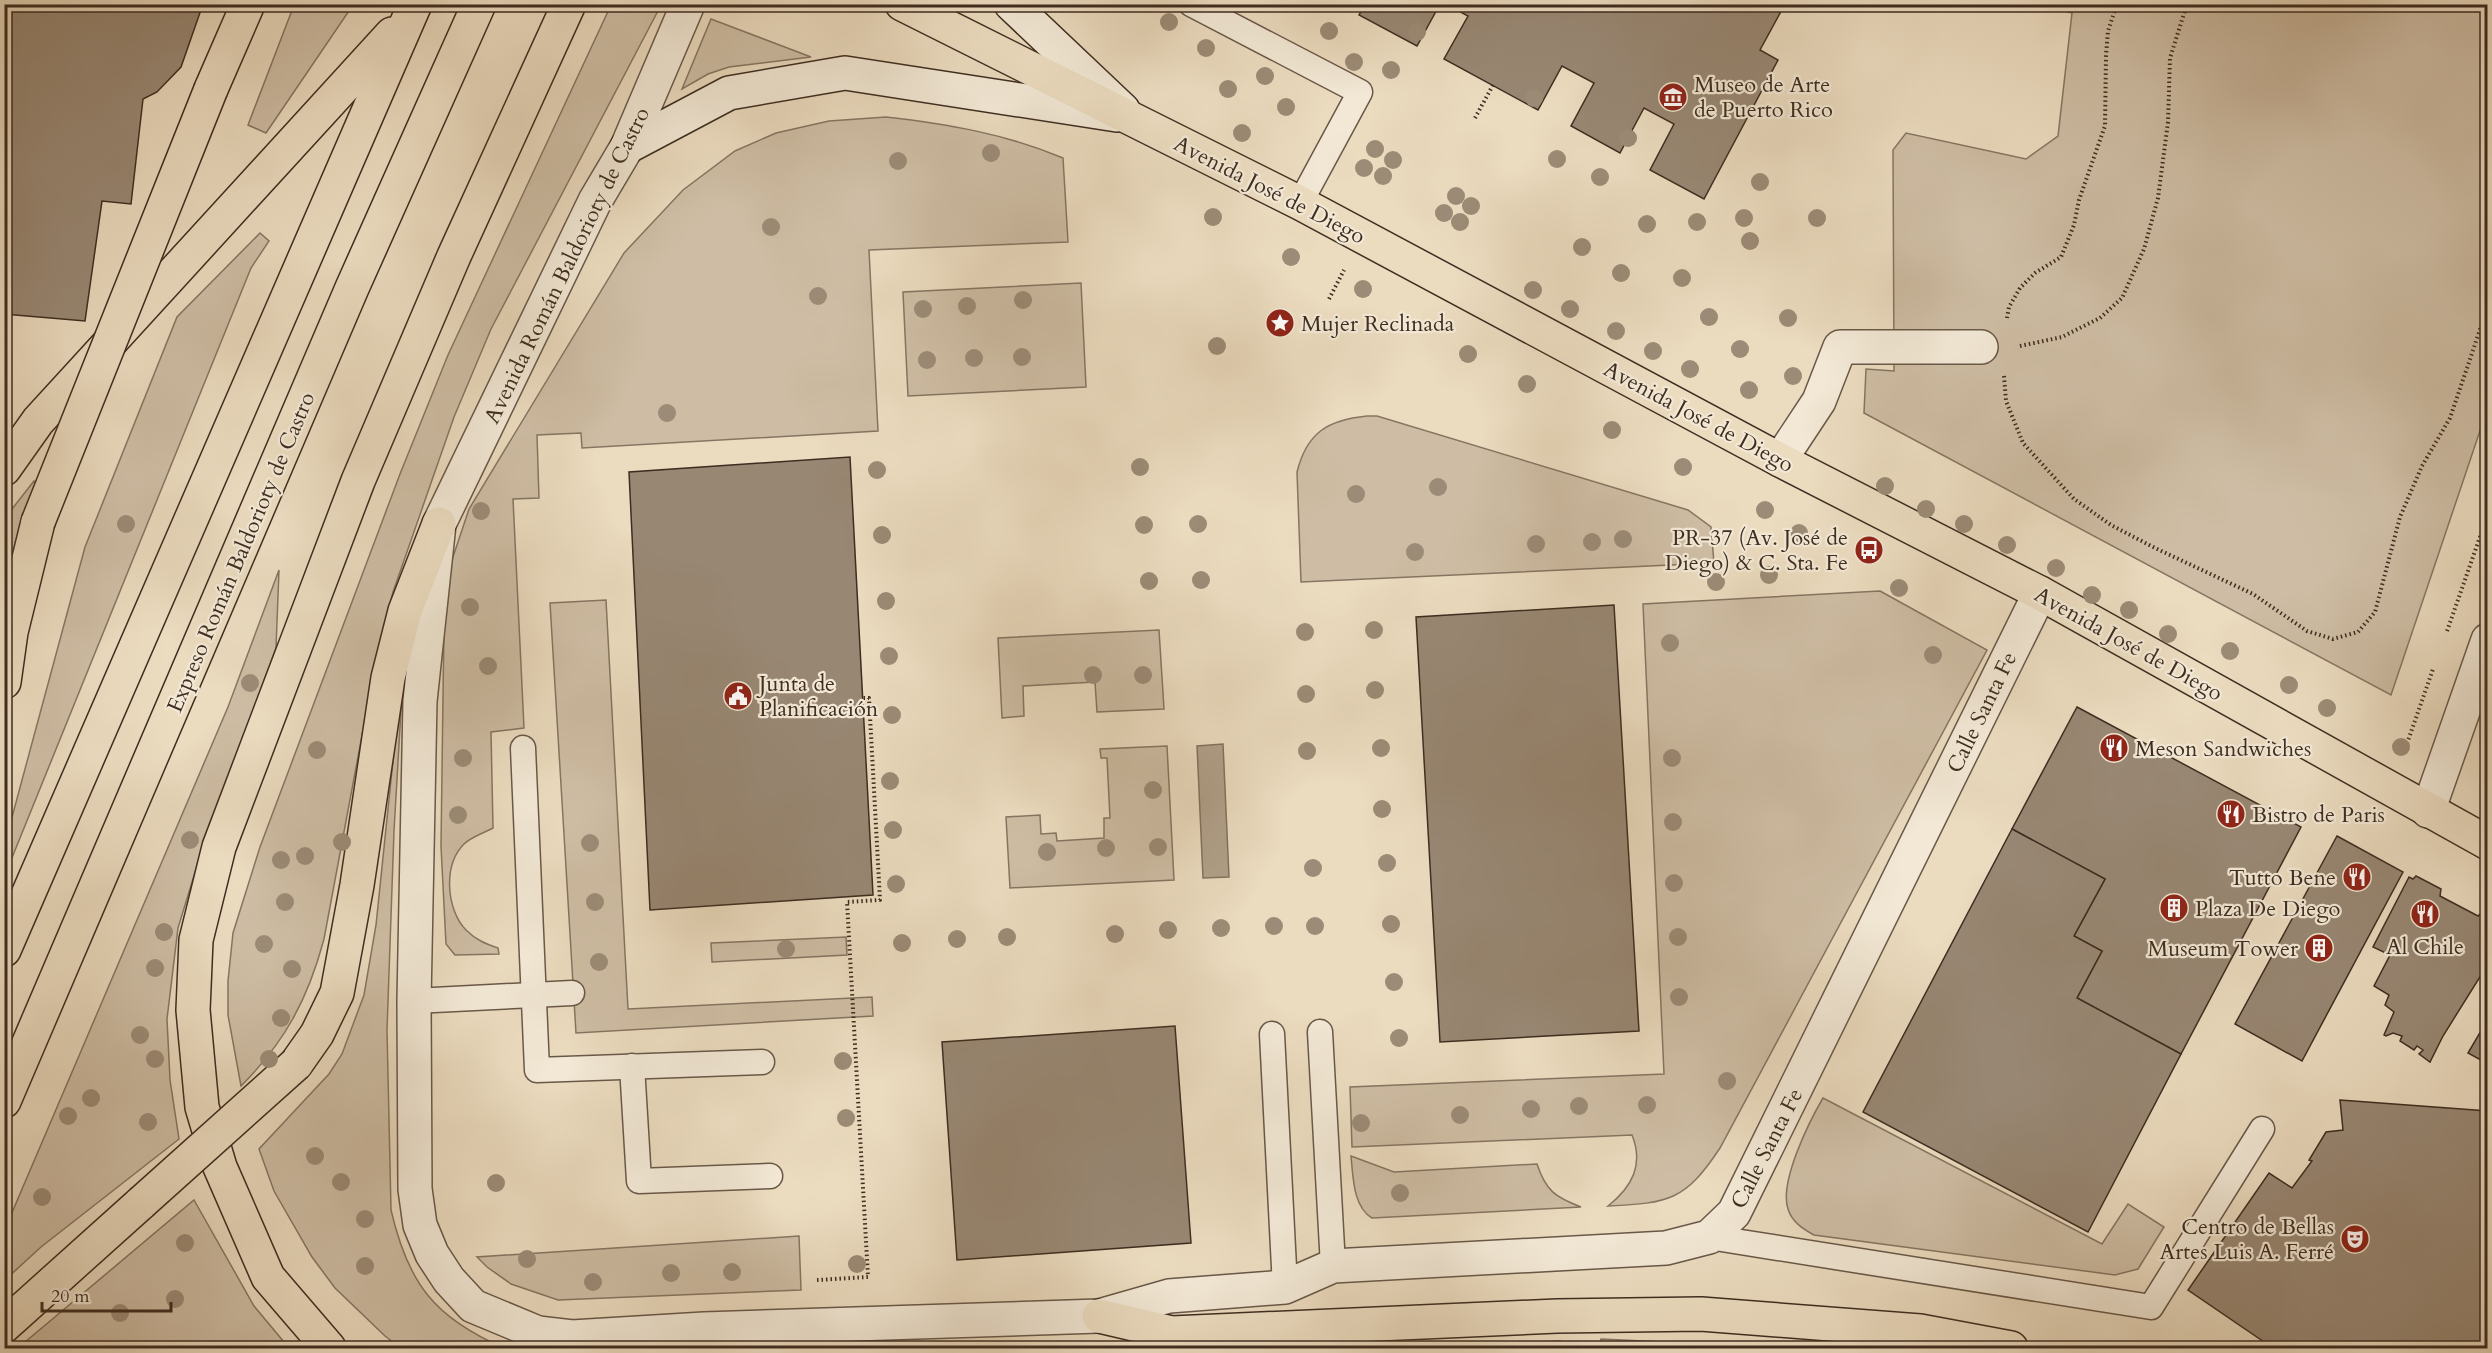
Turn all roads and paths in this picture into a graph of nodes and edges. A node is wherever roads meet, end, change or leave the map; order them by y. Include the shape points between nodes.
1 (248, 4) edge
2 (478, 4) edge
3 (569, 4) edge
4 (688, 4) edge
5 (902, 4) edge
6 (1011, 4) edge
7 (1191, 4) edge
8 (2117, 4) edge
9 (2187, 4) edge
10 (413, 8) edge
11 (1493, 85) dead end
12 (1131, 117) junction
13 (1475, 118) dead end
14 (627, 147) junction
15 (1300, 203) junction
16 (2487, 306) edge
17 (2001, 348) junction
18 (1780, 460) junction
19 (4, 469) edge
20 (439, 524) junction
21 (2040, 593) junction
22 (8, 639) edge
23 (2487, 640) edge
24 (4, 682) edge
25 (862, 698) dead end
26 (523, 748) dead end
27 (2428, 811) junction
28 (2487, 843) edge
29 (4, 950) edge
30 (572, 993) dead end
31 (534, 995) junction
32 (414, 1001) junction
33 (1320, 1032) dead end
34 (1272, 1034) dead end
35 (762, 1062) dead end
36 (632, 1066) junction
37 (4, 1101) edge
38 (2262, 1129) dead end
39 (770, 1176) dead end
40 (1709, 1237) junction
41 (1333, 1266) junction
42 (817, 1280) dead end
43 (1286, 1287) junction
44 (1099, 1316) junction
45 (4, 1326) edge
46 (847, 1337) edge
47 (705, 1339) edge
48 (329, 1348) edge
49 (2011, 1348) edge

1 - 22 main road, bridge via 38,522
2 - 37 main road, Expreso Román Baldorioty de Castro via 352,288
3 - 48 main road via 454,256 358,480 219,846 196,940 193,1010 202,1107 220,1167 268,1277
4 - 14 street, Avenida Román Baldorioty de Castro
5 - 12 main road, Avenida José de Diego
6 - 12 street
7 - 15 lane via 1360,93
8 - 17 path via 2107,43 2105,126 2074,225 2061,257 2020,288 2009,307
9 - 17 path via 2170,58 2168,122 2158,198 2144,249 2122,298 2100,318 2062,338
10 - 19 main road via 38,421
10 - 29 main road
11 - 13 path
12 - 14 street via 845,73 729,93
12 - 15 main road, Avenida José de Diego
14 - 20 street, Avenida Román Baldorioty de Castro via 595,201
15 - 18 main road, Avenida José de Diego
16 - 17 path via 2450,418 2422,466 2400,517 2375,612 2358,632 2333,639 2307,631 2228,580 2111,525 2074,499 2023,443 2006,401
17 - 18 street via 1840,347 1819,401
18 - 21 main road, Avenida José de Diego
20 - 32 street, Avenida Román Baldorioty de Castro via 420,701
20 - 45 main road, bridge via 405,611 388,678 337,993 316,1034 296,1064
21 - 27 main road, Avenida José de Diego
21 - 40 street, Calle Santa Fe via 1734,1213
22 - 24 main road
23 - 27 street
25 - 42 path via 869,698 880,900 847,902 868,1277
26 - 31 lane
27 - 28 main road, Avenida José de Diego
30 - 31 lane
31 - 32 lane
31 - 36 lane via 537,1070
32 - 47 street, Calle Santa Fe via 415,1189 420,1225 449,1280 473,1306 538,1334
33 - 41 lane
34 - 43 lane
35 - 36 lane
36 - 39 lane via 639,1181
38 - 40 lane via 2151,1307
40 - 41 street, Calle Santa Fe via 1666,1248
41 - 43 street, Calle Santa Fe
43 - 44 street, Calle Santa Fe via 1169,1296
44 - 46 street, Calle Santa Fe
44 - 49 main road via 1172,1333 1557,1316 1701,1314 1920,1331
46 - 47 street, Calle Santa Fe

